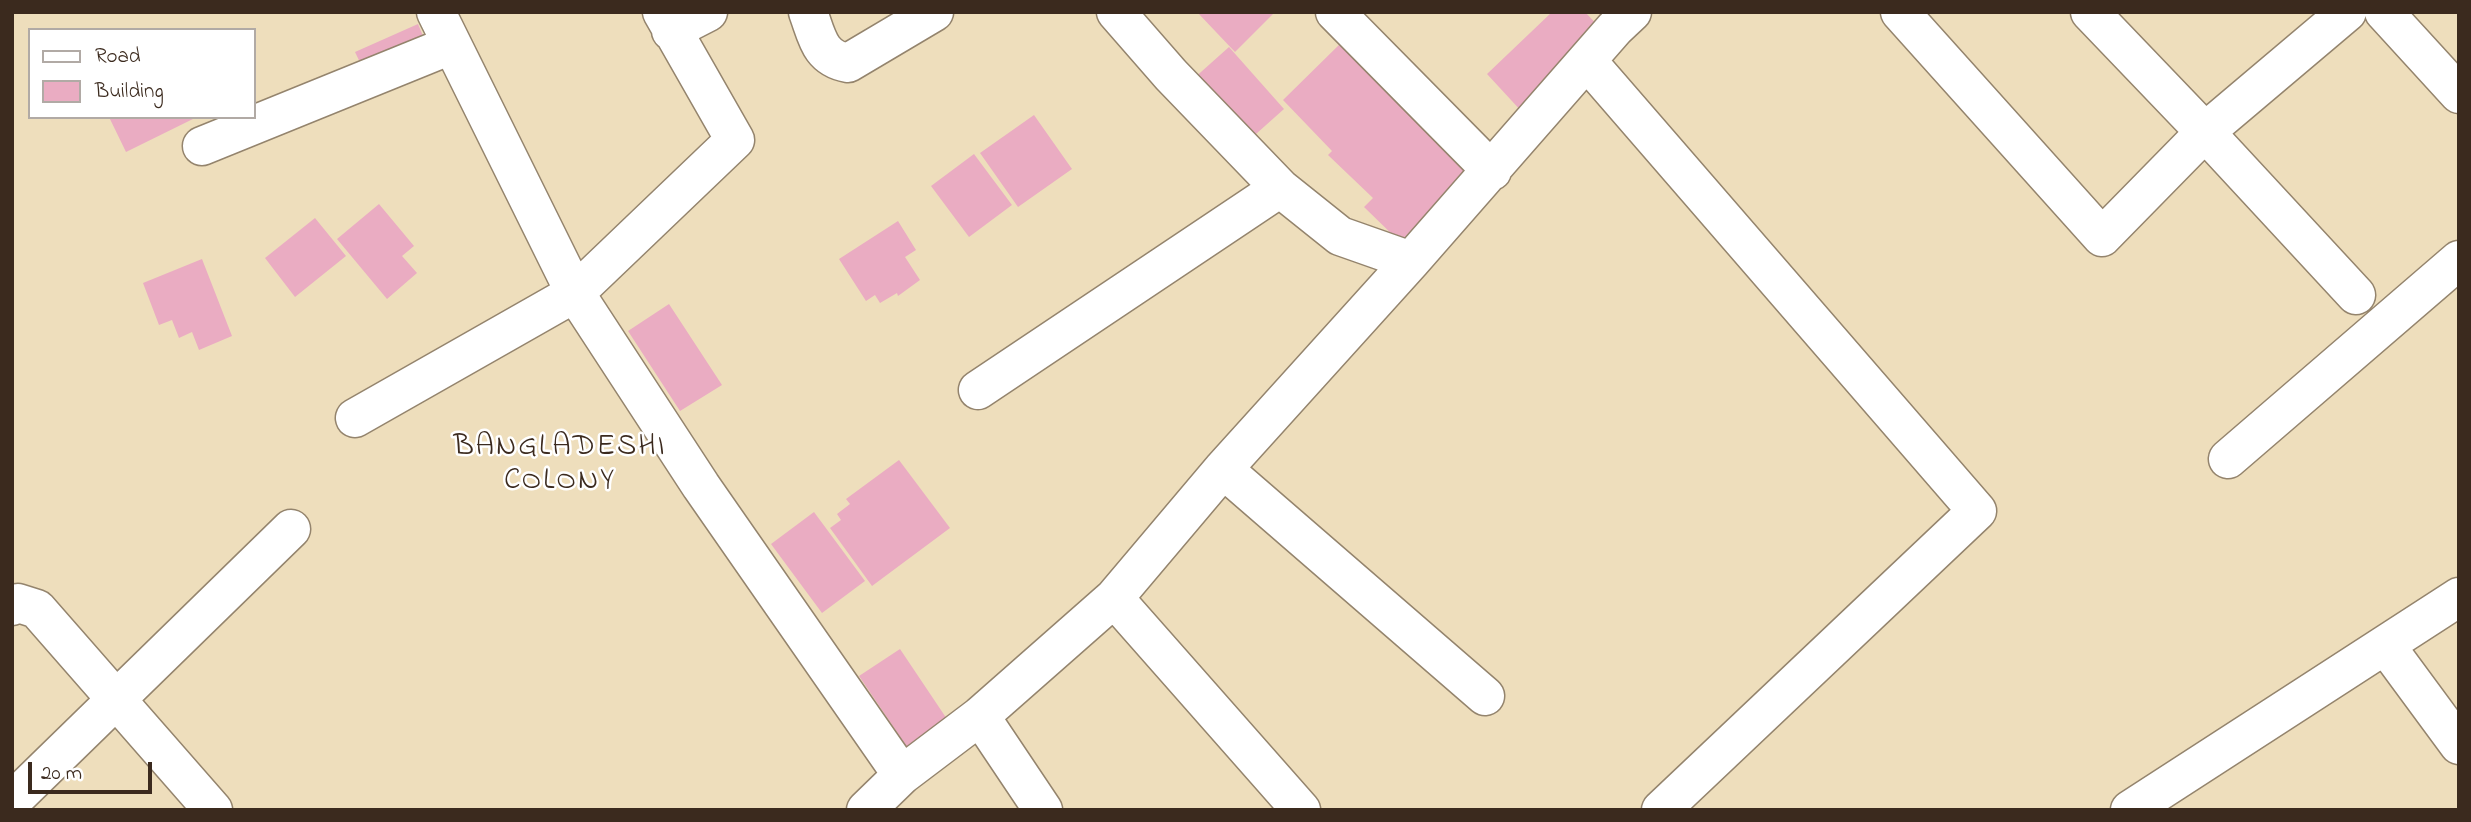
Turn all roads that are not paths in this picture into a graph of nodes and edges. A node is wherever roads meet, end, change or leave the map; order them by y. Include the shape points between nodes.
1 (708, 12) edge
2 (808, 12) edge
3 (934, 12) edge
4 (1116, 12) edge
5 (1335, 12) edge
6 (1900, 12) edge
7 (2090, 12) edge
8 (2347, 12) edge
9 (2384, 12) edge
10 (1616, 18) edge
11 (667, 22) edge
12 (443, 29) edge
13 (1587, 61) junction
14 (2459, 93) edge
15 (2205, 132) junction
16 (202, 146) dead end
17 (1492, 171) junction
18 (1280, 188) junction
19 (2459, 260) edge
20 (1412, 261) junction
21 (575, 293) junction
22 (2356, 295) dead end
23 (978, 390) dead end
24 (355, 418) dead end
25 (2228, 458) dead end
26 (1223, 470) junction
27 (291, 529) dead end
28 (2459, 597) edge
29 (1114, 598) junction
30 (12, 606) edge
31 (2386, 646) junction
32 (1485, 696) dead end
33 (117, 699) junction
34 (981, 716) junction
35 (2459, 745) edge
36 (902, 775) junction
37 (12, 801) edge
38 (213, 810) edge
39 (866, 810) edge
40 (1044, 810) edge
41 (1301, 810) edge
42 (1661, 810) edge
43 (2130, 810) edge

1 - 11 street
2 - 3 street via 822,48 833,60 848,63
4 - 18 street
5 - 17 street
6 - 15 street via 2102,237
7 - 15 street
8 - 15 street
9 - 14 street
10 - 13 street
11 - 21 street via 735,140
12 - 16 street
12 - 21 street
13 - 17 street
13 - 42 street via 1977,511
15 - 22 street
17 - 20 street
18 - 20 street via 1340,236
18 - 23 street
19 - 25 street
20 - 26 street
21 - 24 street
21 - 36 street via 701,486
26 - 29 street
26 - 32 street
27 - 33 street
28 - 31 street
29 - 34 street
29 - 41 street
30 - 33 street via 18,603 37,609
31 - 35 street
31 - 43 street
33 - 37 street
33 - 38 street
34 - 36 street
34 - 40 street
36 - 39 street

